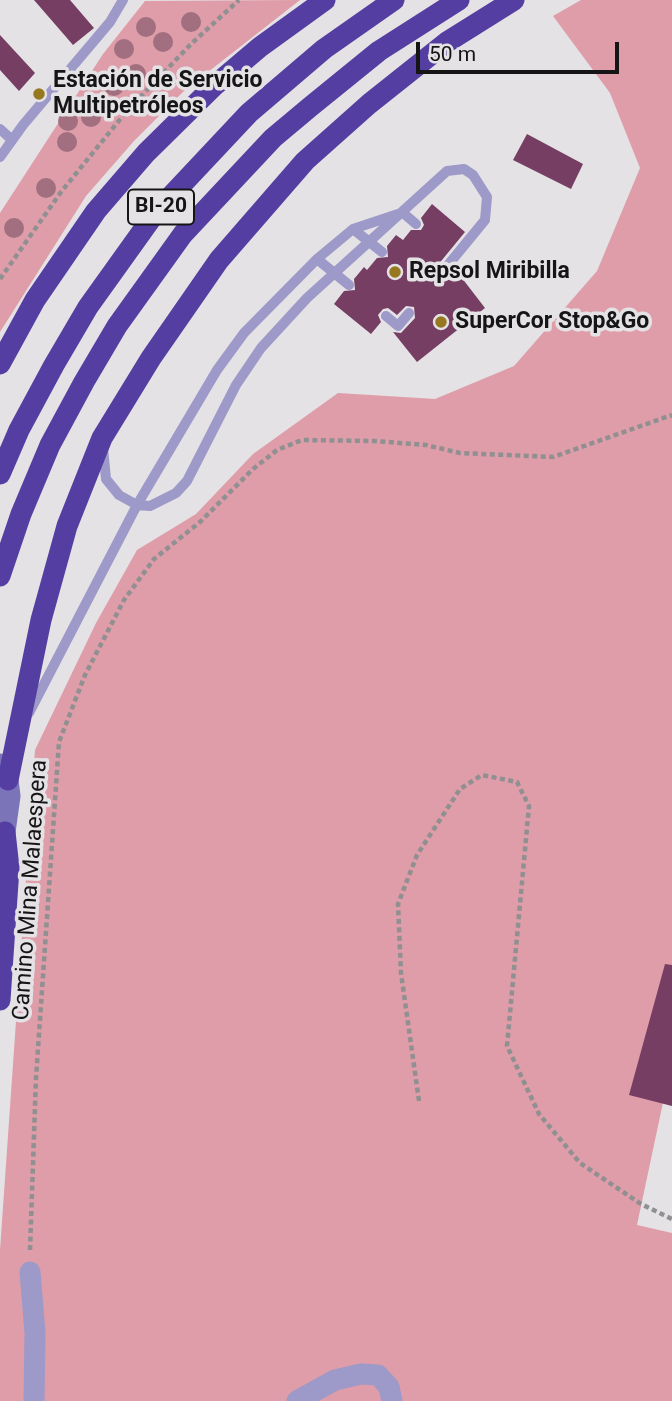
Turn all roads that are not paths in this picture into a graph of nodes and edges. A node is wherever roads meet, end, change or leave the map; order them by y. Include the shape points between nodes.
1 (123, 0) edge
2 (325, 0) edge
3 (394, 0) edge
4 (459, 0) edge
5 (514, 0) edge
6 (0, 129) edge
7 (12, 139) junction
8 (0, 157) edge
9 (402, 212) junction
10 (416, 224) dead end
11 (353, 229) junction
12 (369, 242) junction
13 (382, 252) dead end
14 (317, 259) junction
15 (334, 274) junction
16 (439, 276) dead end
17 (349, 285) dead end
18 (409, 313) dead end
19 (386, 316) dead end
20 (0, 364) edge
21 (102, 438) junction
22 (0, 474) edge
23 (137, 505) junction
24 (0, 576) edge
25 (19, 731) junction
26 (4, 772) edge
27 (2, 835) edge
28 (0, 1000) edge
29 (30, 1272) road end
30 (34, 1401) edge
31 (297, 1401) edge
32 (392, 1401) edge

1 - 7 lane via 110,22
2 - 20 highway via 214,86 146,153 96,211 35,300
3 - 22 highway, BI-20 via 324,50 249,113 156,212 54,365
4 - 24 highway, BI-20 via 379,51 310,107 234,178 183,234 117,326 50,445
5 - 21 highway via 447,42 305,160 219,260 150,358
6 - 7 lane
7 - 8 lane
9 - 10 lane
9 - 11 lane
9 - 12 lane
9 - 16 lane via 447,171 464,169 480,184 487,197 485,220
11 - 12 lane
11 - 14 lane
12 - 13 lane
12 - 15 lane
14 - 15 lane
14 - 23 lane via 244,334 217,370
15 - 17 lane
15 - 23 lane via 261,348 236,385 187,481 166,500
18 - 19 lane via 398,326
21 - 23 lane via 106,480 119,495
21 - 25 highway via 67,526 41,620
23 - 25 lane
25 - 26 highway
26 - 27 main road via 10,796
27 - 28 highway via 9,868
29 - 30 street
31 - 32 street via 335,1380 360,1374 378,1375 389,1387

